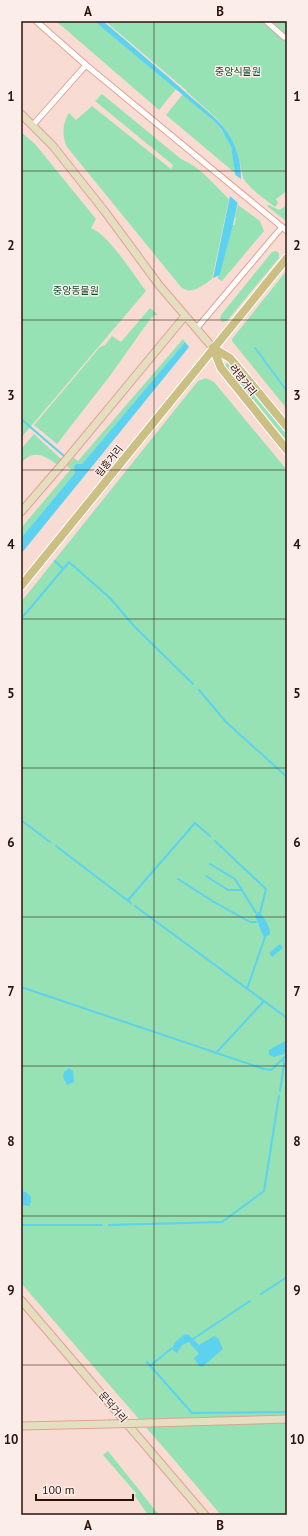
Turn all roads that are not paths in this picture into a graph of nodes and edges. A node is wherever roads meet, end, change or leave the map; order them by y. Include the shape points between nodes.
1 (36, 21) edge
2 (268, 22) edge
3 (284, 37) dead end
4 (86, 65) junction
5 (21, 114) edge
6 (33, 125) junction
7 (282, 227) junction
8 (287, 231) edge
9 (287, 258) edge
10 (185, 316) junction
11 (196, 329) junction
12 (213, 348) junction
13 (287, 427) edge
14 (287, 450) edge
15 (21, 512) edge
16 (21, 586) edge
17 (21, 1300) edge
18 (287, 1419) edge
19 (21, 1426) edge
20 (205, 1515) edge

1 - 4 street
2 - 3 street
4 - 6 street
4 - 7 street
5 - 6 street
6 - 10 street via 53,146
7 - 8 street
7 - 11 street
9 - 12 main road, 림흥거리
10 - 11 street
10 - 15 street
11 - 12 street
12 - 13 main road, 려명거리 via 230,358
12 - 14 main road, 려명거리 via 221,368
12 - 16 main road, 림흥거리
17 - 20 street, 문덕거리
18 - 19 street, bridge

